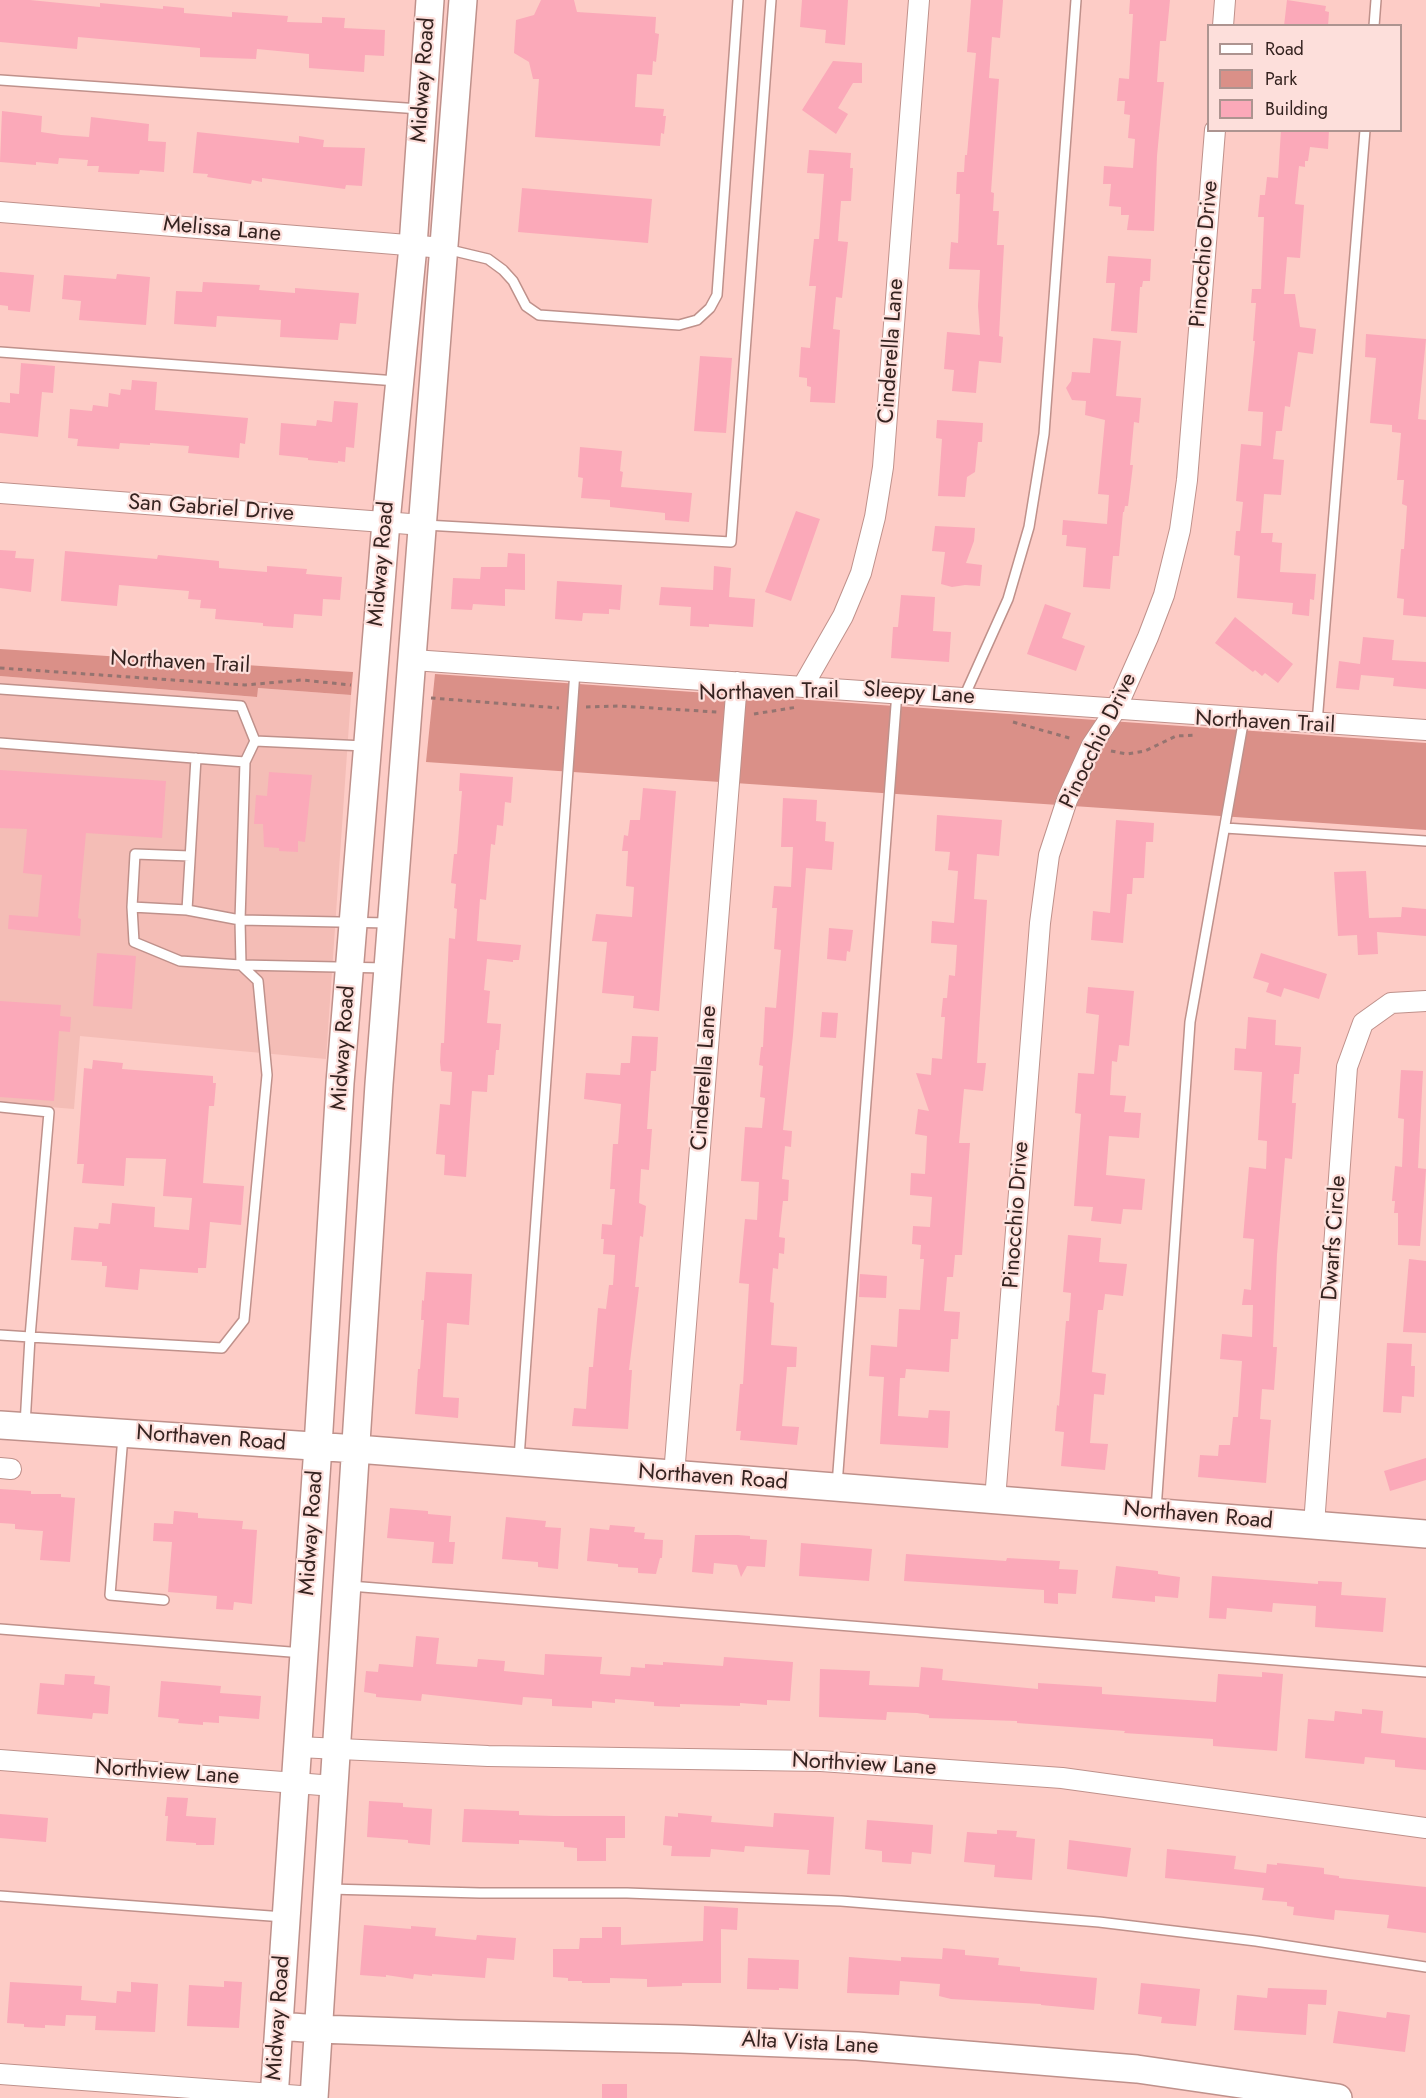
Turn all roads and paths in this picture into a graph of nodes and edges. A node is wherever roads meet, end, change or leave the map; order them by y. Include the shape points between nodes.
1 (429, 0) edge
2 (463, 0) edge
3 (738, 0) edge
4 (771, 0) edge
5 (919, 0) edge
6 (1076, 0) edge
7 (1225, 0) edge
8 (1376, 0) edge
9 (1223, 24) edge
10 (1374, 24) edge
11 (0, 80) edge
12 (422, 110) junction
13 (1215, 132) edge
14 (1365, 132) edge
15 (0, 212) edge
16 (413, 246) junction
17 (444, 248) junction
18 (0, 352) edge
19 (399, 381) junction
20 (0, 493) edge
21 (386, 522) junction
22 (423, 525) junction
23 (413, 660) junction
24 (0, 668) edge
25 (576, 671) junction
26 (737, 681) junction
27 (358, 685) dead end
28 (803, 686) junction
29 (0, 689) edge
30 (897, 692) junction
31 (964, 697) junction
32 (428, 698) dead end
33 (798, 707) dead end
34 (573, 708) junction
35 (1116, 709) junction
36 (734, 713) junction
37 (1244, 718) junction
38 (1012, 722) dead end
39 (1317, 723) junction
40 (1426, 730) edge
41 (1207, 735) dead end
42 (255, 741) junction
43 (0, 743) edge
44 (368, 746) junction
45 (1092, 746) junction
46 (196, 758) junction
47 (245, 762) junction
48 (1225, 828) junction
49 (1426, 841) edge
50 (190, 856) junction
51 (132, 907) junction
52 (188, 910) junction
53 (240, 920) junction
54 (354, 921) junction
55 (391, 923) junction
56 (242, 965) junction
57 (350, 966) junction
58 (388, 968) junction
59 (1426, 1000) edge
60 (0, 1107) edge
61 (0, 1335) edge
62 (30, 1337) junction
63 (13, 1426) edge
64 (123, 1434) junction
65 (318, 1446) junction
66 (357, 1449) junction
67 (519, 1462) junction
68 (674, 1475) junction
69 (837, 1487) junction
70 (995, 1500) junction
71 (1156, 1513) junction
72 (1314, 1525) junction
73 (1426, 1534) edge
74 (348, 1586) junction
75 (164, 1600) dead end
76 (0, 1629) edge
77 (304, 1653) junction
78 (1426, 1672) edge
79 (298, 1747) junction
80 (337, 1750) junction
81 (0, 1760) edge
82 (295, 1783) junction
83 (334, 1786) junction
84 (1426, 1828) edge
85 (327, 1888) junction
86 (0, 1896) edge
87 (286, 1917) junction
88 (1426, 1967) edge
89 (279, 2026) junction
90 (318, 2029) junction
91 (0, 2074) edge
92 (274, 2096) edge
93 (314, 2097) edge
94 (1338, 2098) edge

1 - 12 main road, Midway Road
2 - 17 main road, Midway Road
3 - 17 lane via 717,295 698,320 679,325 539,315 526,306 513,281 488,259
4 - 22 lane via 731,542
5 - 28 street, Cinderella Lane via 883,467 875,517 861,573 843,616
6 - 31 lane via 1044,434 1029,527 1008,599
7 - 9 street
8 - 10 lane
11 - 12 lane
12 - 16 main road, Midway Road
13 - 35 street, Pinocchio Drive via 1180,530 1164,595
14 - 39 lane
15 - 16 street, Melissa Lane
16 - 17 street, Melissa Lane
16 - 19 main road, Midway Road
17 - 22 main road, Midway Road
18 - 19 lane
19 - 21 main road, Midway Road
20 - 21 street, San Gabriel Drive
21 - 22 street, San Gabriel Drive
21 - 44 main road, Midway Road
22 - 23 main road, Midway Road
23 - 25 street, Sleepy Lane
23 - 55 main road, Midway Road
24 - 27 path, Northaven Trail via 245,685 302,681
25 - 26 street, Sleepy Lane
25 - 34 lane
26 - 28 street, Sleepy Lane
26 - 36 street, Cinderella Lane
28 - 30 street, Sleepy Lane
29 - 42 lane via 241,706
30 - 31 street, Sleepy Lane
30 - 69 lane
31 - 35 street, Sleepy Lane
32 - 34 path, Northaven Trail
33 - 36 path, Northaven Trail via 767,713
34 - 36 path, Northaven Trail via 619,706
34 - 67 lane
35 - 37 street, Sleepy Lane
35 - 45 street, Pinocchio Drive
36 - 68 street, Cinderella Lane
37 - 39 street, Sleepy Lane
37 - 48 lane
38 - 45 path, Northaven Trail
39 - 40 street, Sleepy Lane
41 - 45 path, Northaven Trail via 1176,736 1145,751 1127,754
42 - 44 lane
42 - 47 lane
43 - 46 lane
44 - 54 main road, Midway Road
45 - 70 street, Pinocchio Drive via 1067,800 1049,855 1040,923
46 - 47 lane
46 - 50 lane
47 - 53 lane
48 - 49 lane
48 - 71 lane via 1190,1022
50 - 51 lane via 135,854
50 - 52 lane
51 - 52 lane
51 - 56 lane via 134,942 180,961
52 - 53 lane
53 - 54 lane
53 - 56 lane
54 - 55 lane
54 - 57 main road, Midway Road
55 - 58 main road, Midway Road
56 - 57 lane
56 - 62 lane via 258,981 267,1075 244,1320 222,1348
57 - 58 lane
57 - 65 main road, Midway Road
58 - 66 main road, Midway Road
59 - 72 street, Dwarfs Circle via 1391,1003 1363,1023 1347,1067
60 - 62 lane via 48,1112
61 - 62 lane
62 - 63 lane
63 - 64 main road, Northaven Road
64 - 65 main road, Northaven Road
64 - 75 lane via 110,1595
65 - 66 main road, Northaven Road
65 - 77 main road, Midway Road
66 - 67 main road, Northaven Road
66 - 74 main road, Midway Road
67 - 68 main road, Northaven Road
68 - 69 main road, Northaven Road
69 - 70 main road, Northaven Road
70 - 71 main road, Northaven Road
71 - 72 main road, Northaven Road
72 - 73 main road, Northaven Road
74 - 78 lane
74 - 80 main road, Midway Road
76 - 77 lane
77 - 79 main road, Midway Road
79 - 80 street, Northview Lane
79 - 82 main road, Midway Road
80 - 83 main road, Midway Road
80 - 84 street, Northview Lane via 821,1761 1062,1778
81 - 82 street, Northview Lane
82 - 83 street, Northview Lane
82 - 87 main road, Midway Road
83 - 85 main road, Midway Road
85 - 88 lane via 840,1901 1099,1922
85 - 90 main road, Midway Road
86 - 87 lane
87 - 89 main road, Midway Road
89 - 90 main road, Alta Vista Lane
89 - 92 main road, Midway Road
90 - 93 main road, Midway Road
90 - 94 main road, Alta Vista Lane via 857,2046 1137,2069
91 - 92 street
92 - 93 street

